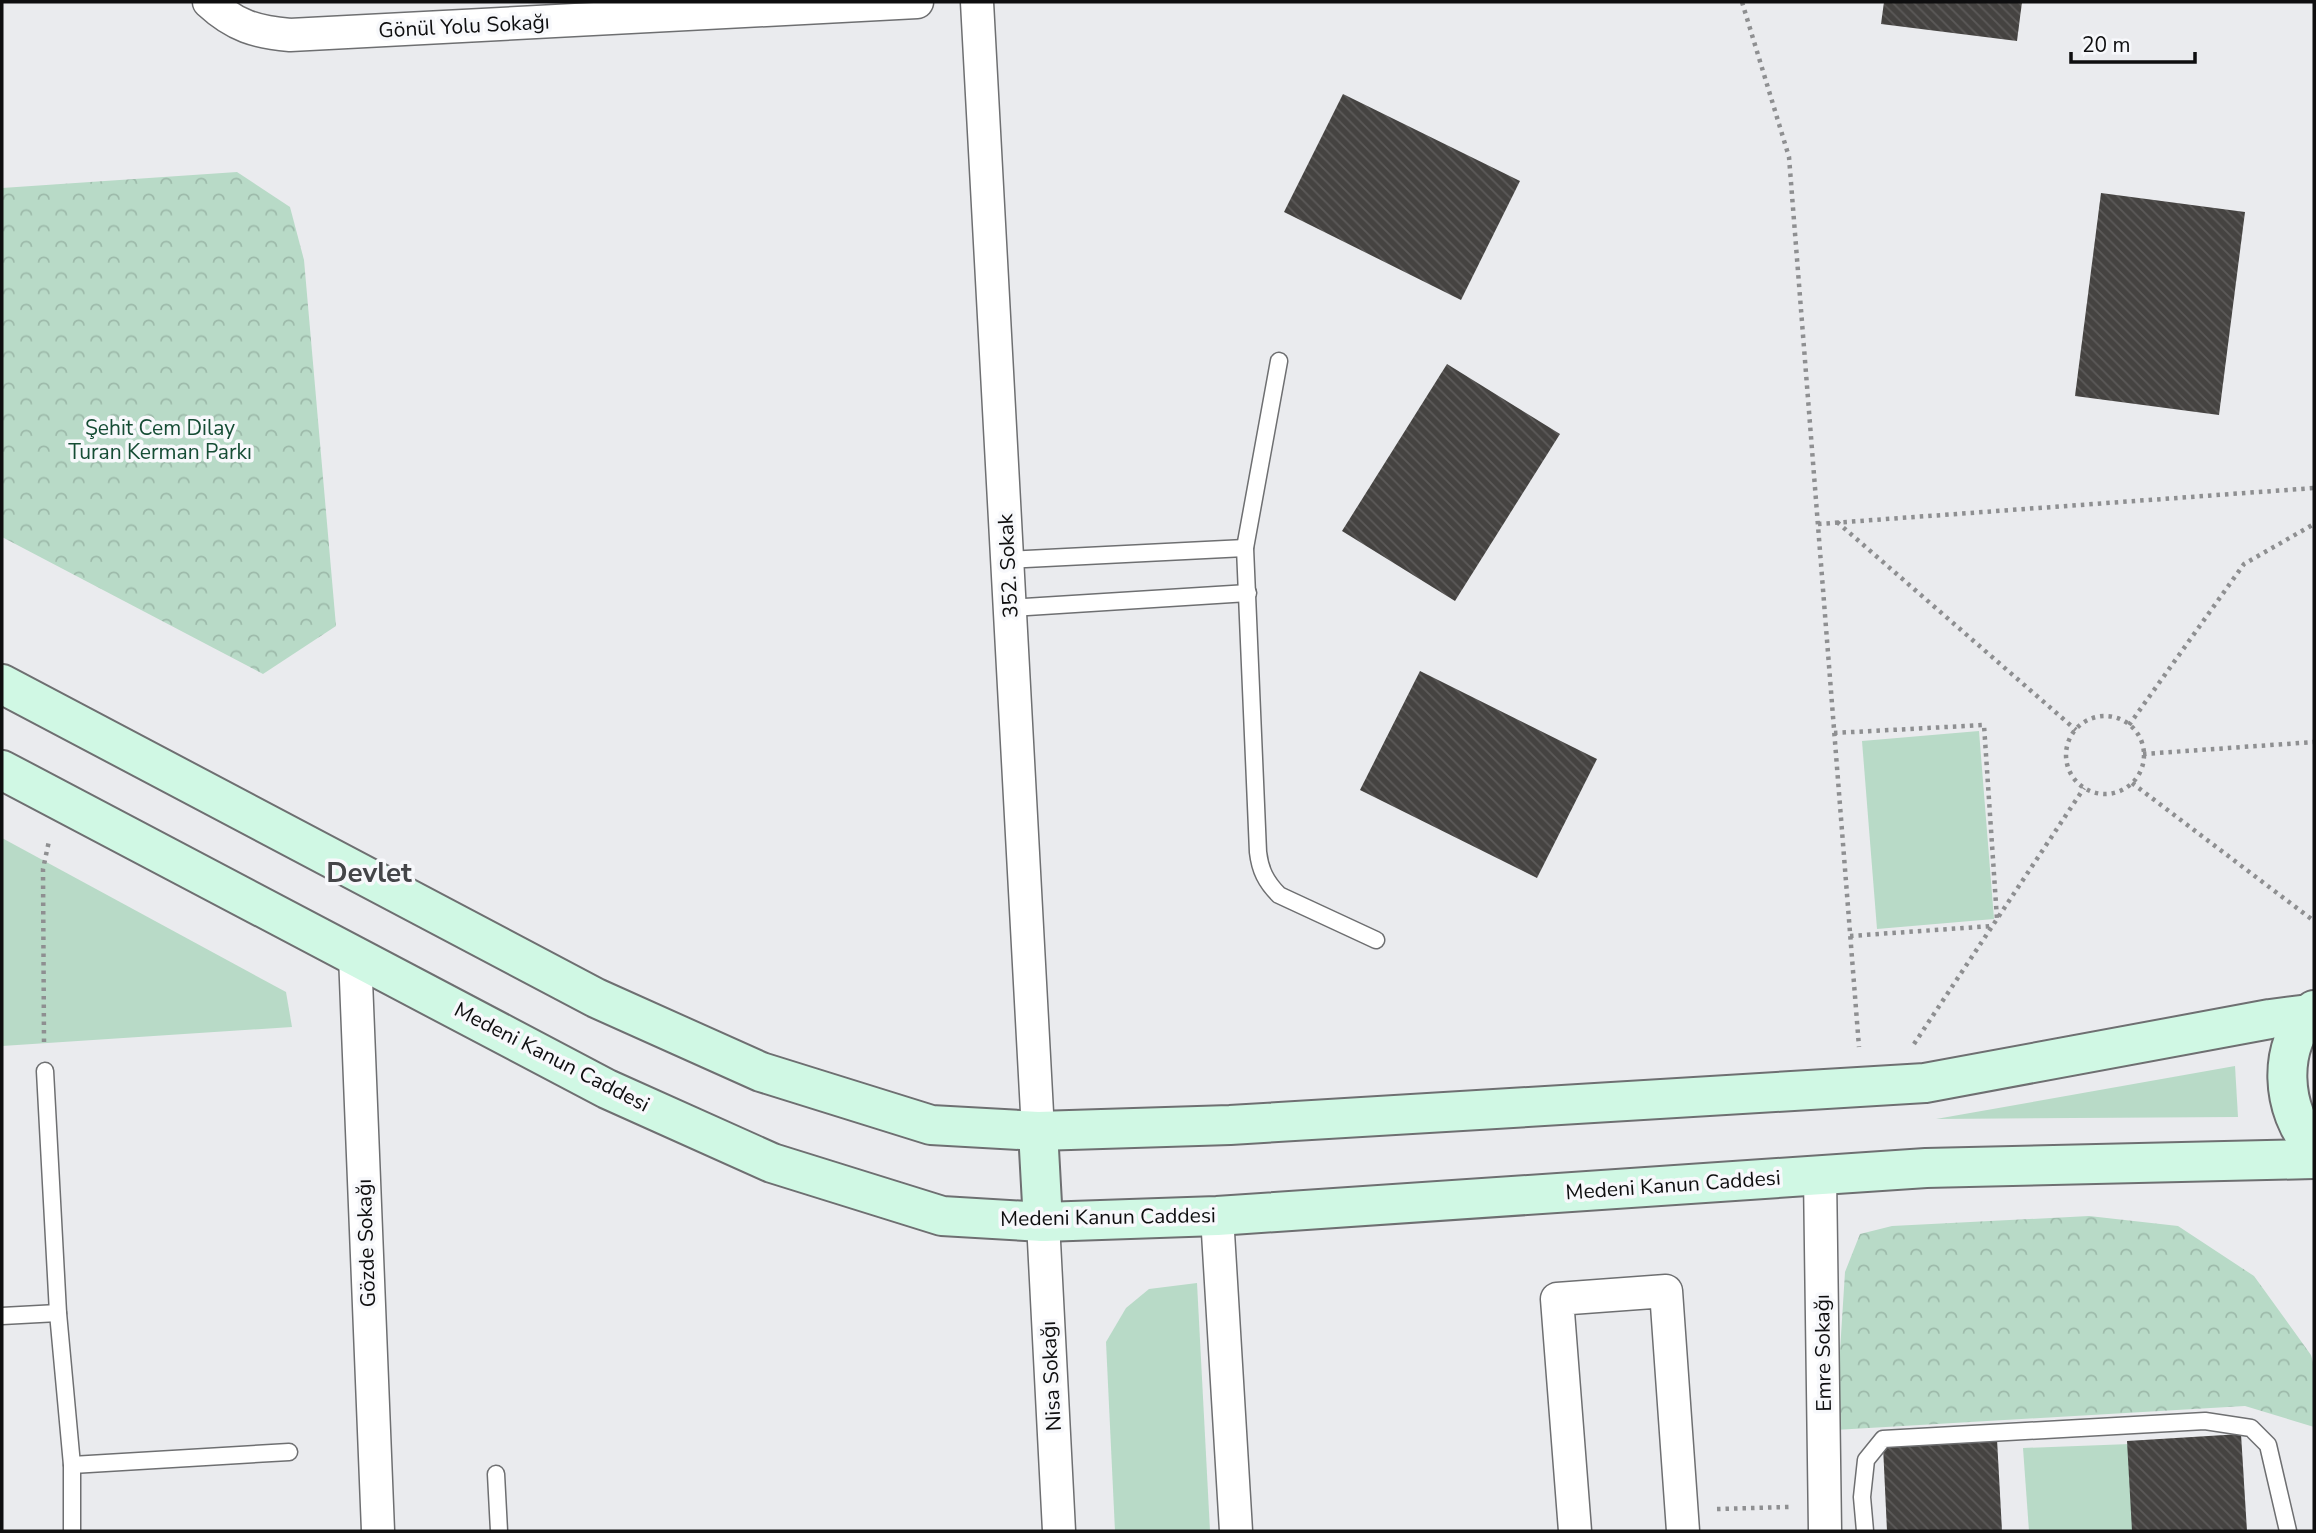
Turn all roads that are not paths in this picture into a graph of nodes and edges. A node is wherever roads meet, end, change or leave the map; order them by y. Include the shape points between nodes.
1 (917, 2) edge
2 (977, 2) edge
3 (722, 7) edge
4 (217, 9) edge
5 (1279, 361) dead end
6 (1245, 548) junction
7 (1008, 560) junction
8 (1248, 593) junction
9 (1010, 608) junction
10 (2, 684) edge
11 (2, 770) edge
12 (1376, 940) dead end
13 (355, 955) junction
14 (2312, 1012) edge
15 (45, 1070) road end
16 (1038, 1130) junction
17 (2314, 1147) edge
18 (2314, 1159) edge
19 (1820, 1175) junction
20 (1217, 1216) junction
21 (1043, 1222) junction
22 (58, 1313) junction
23 (2, 1316) edge
24 (289, 1452) dead end
25 (72, 1465) junction
26 (496, 1474) dead end
27 (1825, 1519) edge
28 (1682, 1521) edge
29 (72, 1531) edge
30 (378, 1531) edge
31 (499, 1531) edge
32 (1059, 1531) edge
33 (1236, 1531) edge
34 (1575, 1531) edge
35 (1865, 1531) edge
36 (2288, 1531) edge

1 - 3 street, Gönül Yolu Sokağı
2 - 7 street, 352. Sokak
3 - 4 street, Gönül Yolu Sokağı via 290,35 246,27
5 - 6 lane
6 - 7 lane
6 - 8 lane
7 - 9 street, 352. Sokak
8 - 9 lane
8 - 12 lane via 1260,869 1279,895
9 - 16 street, 352. Sokak
10 - 16 main road via 596,998 761,1072 931,1125
11 - 13 main road, Medeni Kanun Caddesi
13 - 21 main road, Medeni Kanun Caddesi via 607,1089 772,1163 942,1216
13 - 30 street, Gözde Sokağı
14 - 16 main road via 1925,1083 1230,1125
14 - 17 main road via 2293,1042 2286,1073 2290,1105 2303,1135
15 - 22 lane
16 - 21 main road
18 - 19 main road, Medeni Kanun Caddesi via 1926,1168
19 - 20 main road, Medeni Kanun Caddesi
19 - 27 street, Emre Sokağı
20 - 21 main road, Medeni Kanun Caddesi
20 - 33 street
21 - 32 street, Nisa Sokağı
22 - 23 lane
22 - 25 lane
24 - 25 lane
25 - 29 lane
26 - 31 lane
28 - 34 street via 1667,1291 1557,1299
35 - 36 lane via 1866,1460 1883,1439 2206,1421 2251,1428 2269,1445

